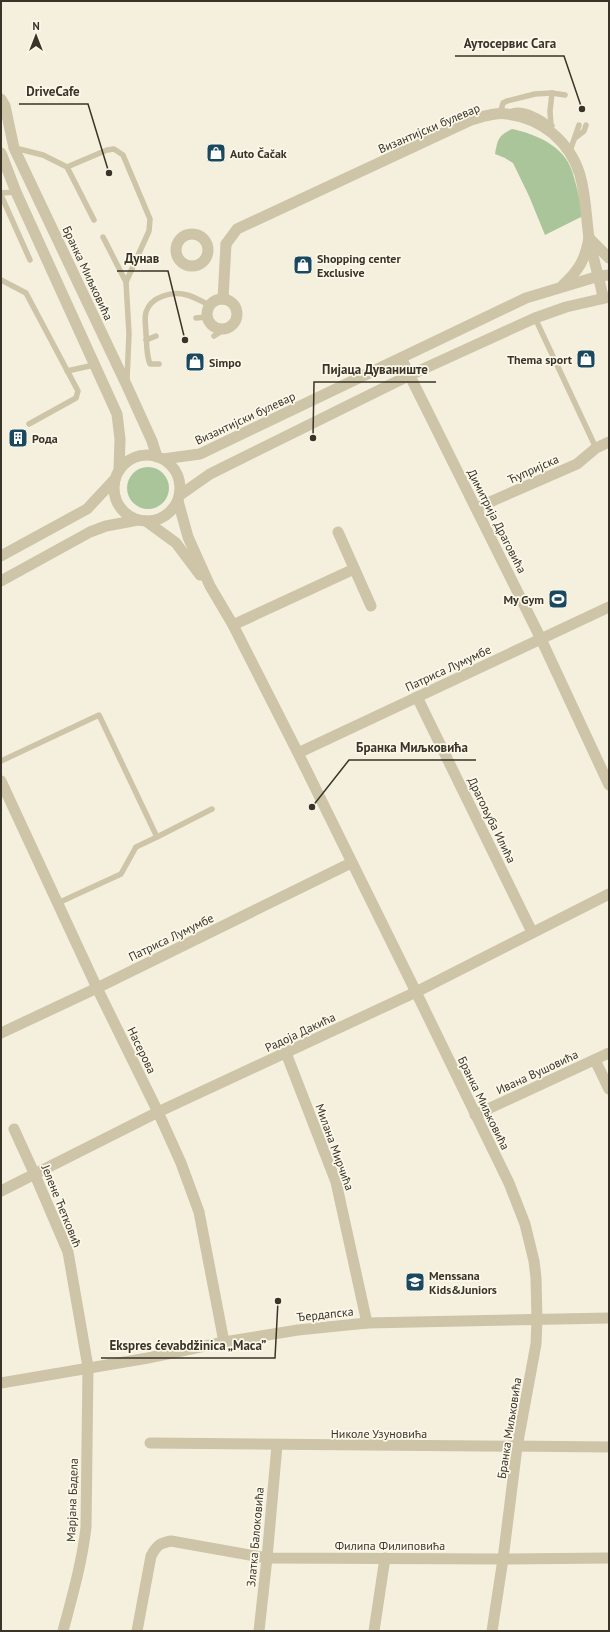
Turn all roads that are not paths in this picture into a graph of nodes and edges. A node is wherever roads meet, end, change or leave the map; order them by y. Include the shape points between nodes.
1 (552, 93) junction
2 (565, 95) dead end
3 (1, 99) edge
4 (503, 114) junction
5 (551, 125) junction
6 (579, 125) dead end
7 (586, 125) dead end
8 (574, 138) junction
9 (562, 142) junction
10 (14, 148) junction
11 (570, 151) junction
12 (1, 152) edge
13 (67, 167) junction
14 (16, 192) junction
15 (1, 194) edge
16 (94, 220) dead end
17 (103, 236) dead end
18 (589, 238) junction
19 (226, 244) junction
20 (208, 246) dead end
21 (609, 258) edge
22 (30, 260) dead end
23 (604, 276) edge
24 (1, 280) edge
25 (126, 282) junction
26 (560, 287) junction
27 (606, 297) edge
28 (223, 299) junction
29 (210, 305) junction
30 (207, 317) junction
31 (196, 318) dead end
32 (535, 318) junction
33 (228, 327) junction
34 (156, 336) dead end
35 (214, 336) dead end
36 (146, 340) junction
37 (401, 358) junction
38 (159, 364) dead end
39 (94, 365) junction
40 (67, 371) junction
41 (410, 375) junction
42 (127, 386) junction
43 (28, 424) dead end
44 (609, 442) edge
45 (596, 448) junction
46 (160, 458) junction
47 (117, 474) junction
48 (179, 498) junction
49 (476, 508) junction
50 (142, 521) junction
51 (338, 532) dead end
52 (1, 556) edge
53 (354, 569) junction
54 (1, 581) edge
55 (210, 586) junction
56 (371, 606) dead end
57 (609, 607) edge
58 (233, 625) junction
59 (541, 639) junction
60 (417, 697) junction
61 (298, 753) junction
62 (1, 762) edge
63 (1, 781) edge
64 (609, 785) edge
65 (212, 809) dead end
66 (157, 836) junction
67 (351, 863) junction
68 (609, 894) edge
69 (58, 903) junction
70 (532, 932) junction
71 (97, 988) junction
72 (416, 992) junction
73 (1, 1033) edge
74 (286, 1053) junction
75 (609, 1053) edge
76 (595, 1060) junction
77 (609, 1089) edge
78 (158, 1112) junction
79 (475, 1115) junction
80 (14, 1129) dead end
81 (35, 1175) junction
82 (1, 1191) edge
83 (609, 1318) edge
84 (537, 1320) junction
85 (367, 1323) junction
86 (224, 1342) junction
87 (88, 1367) junction
88 (1, 1383) edge
89 (150, 1443) dead end
90 (277, 1445) junction
91 (517, 1447) junction
92 (609, 1447) edge
93 (267, 1558) junction
94 (385, 1558) junction
95 (609, 1558) edge
96 (503, 1559) junction
97 (63, 1631) edge
98 (137, 1631) edge
99 (259, 1631) edge
100 (374, 1631) edge
101 (492, 1631) edge

1 - 2 lane
1 - 4 lane via 507,101 503,103
1 - 5 lane
3 - 10 street, Бранка Миљковића via 5,106
4 - 5 lane via 520,110 540,117
4 - 9 street, Византијски булевар via 537,123
4 - 19 street, Византијски булевар via 471,120 268,214 237,229
5 - 9 lane
6 - 8 lane
7 - 8 lane via 584,131
8 - 11 lane
9 - 11 street, Византијски булевар
10 - 13 lane via 43,155
10 - 42 street, Бранка Миљковића
11 - 18 street, Византијски булевар via 579,174
12 - 14 street
13 - 16 lane
13 - 25 lane via 107,150 114,149 123,155 150,219 146,238
14 - 15 lane
14 - 39 street
15 - 22 lane
17 - 25 lane
18 - 21 street
18 - 23 street, Византијски булевар
18 - 26 street via 586,256 573,276
19 - 20 street
19 - 28 street
23 - 26 street, Византијски булевар
23 - 27 street, Византијски булевар
24 - 40 lane via 26,293
25 - 42 lane via 129,334
26 - 37 street, Византијски булевар via 526,298
27 - 32 street, Византијски булевар
28 - 29 street
28 - 33 street via 229,301 236,311 236,318
29 - 30 street
29 - 36 lane via 187,295 170,293 155,300 148,306 146,313
30 - 31 lane
30 - 33 street via 215,328
32 - 41 street, Византијски булевар
32 - 45 lane
33 - 35 lane
34 - 36 lane
36 - 38 lane via 150,364
37 - 41 street, Димитрија Драговића
37 - 46 street, Византијски булевар via 200,454
39 - 40 lane
39 - 47 street via 117,414 120,439
40 - 43 lane via 78,391 76,398
41 - 48 street, Византијски булевар via 210,474
41 - 49 street, Димитрија Драговића
42 - 46 street, Бранка Миљковића
44 - 45 street, Ћупријска
45 - 49 street, Ћупријска via 577,464
46 - 47 street via 146,455 136,457 126,463
46 - 48 street via 172,467 179,478
47 - 50 street via 114,487 118,504 130,516
47 - 52 street via 98,499 86,509
48 - 50 street via 165,516
48 - 55 street, Бранка Миљковића via 188,537
49 - 59 street, Димитрија Драговића
50 - 54 street via 106,526 90,532
50 - 55 street, Бранка Миљковића via 176,543
51 - 53 street
53 - 56 street
53 - 58 street
55 - 58 street, Бранка Миљковића
57 - 59 street, Патриса Лумумбе
58 - 61 street, Бранка Миљковића
59 - 60 street, Патриса Лумумбе
59 - 64 street, Димитрија Драговића
60 - 61 street, Патриса Лумумбе
60 - 70 street, Драгољуба Илића
61 - 67 street, Бранка Миљковића
62 - 66 lane via 99,715
63 - 69 street, Насерова
65 - 66 lane
66 - 69 lane via 136,847 121,874
67 - 71 street, Патриса Лумумбе
67 - 72 street, Бранка Миљковића
68 - 70 street, Радоја Дакића
69 - 71 street, Насерова
70 - 72 street, Радоја Дакића
71 - 73 street, Патриса Лумумбе
71 - 78 street, Насерова
72 - 74 street, Радоја Дакића
72 - 79 street, Бранка Миљковића
74 - 78 street, Радоја Дакића
74 - 85 street, Милана Мирчића via 336,1182
75 - 76 street, Ивана Вушовића
76 - 77 street
76 - 79 street, Ивана Вушовића
78 - 81 street, Радоја Дакића
78 - 86 street, Насерова via 199,1212
79 - 84 street, Бранка Миљковића via 509,1183 525,1224 534,1261
80 - 81 street, Јелене Ћетковић
81 - 82 street, Радоја Дакића
81 - 87 street, Јелене Ћетковић via 68,1252
83 - 84 street, Ђердапска
84 - 85 street, Ђердапска
84 - 91 street, Бранка Миљковића via 536,1344
85 - 86 street, Ђердапска via 298,1330
86 - 87 street, Ђердапска
87 - 88 street, Ђердапска
87 - 97 street, Марјана Бадела via 84,1551
89 - 90 street, Николе Узуновића
90 - 91 street, Николе Узуновића
90 - 93 street, Златка Балоковића
91 - 92 street, Николе Узуновића
91 - 96 street, Бранка Миљковића
93 - 94 street, Филипа Филиповића
93 - 98 street, Филипа Филиповића via 172,1541 160,1543 151,1556
93 - 99 street, Златка Балоковића
94 - 96 street, Филипа Филиповића
94 - 100 street
95 - 96 street, Филипа Филиповића
96 - 101 street, Бранка Миљковића

